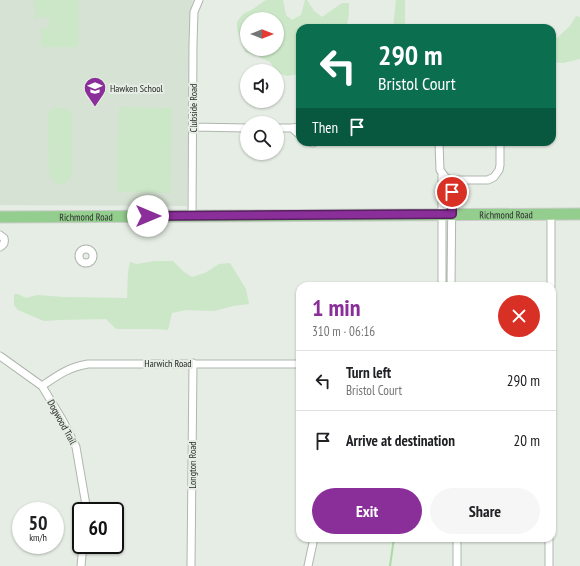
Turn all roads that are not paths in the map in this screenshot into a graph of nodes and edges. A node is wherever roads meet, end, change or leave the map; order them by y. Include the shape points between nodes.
1 (199, 0) edge
2 (193, 127) junction
3 (240, 128) edge
4 (284, 128) edge
5 (292, 128) junction
6 (296, 128) edge
7 (296, 132) edge
8 (439, 146) edge
9 (500, 146) edge
10 (442, 174) junction
11 (452, 180) junction
12 (551, 214) junction
13 (580, 214) edge
14 (447, 215) junction
15 (0, 216) edge
16 (192, 216) junction
17 (0, 234) edge
18 (0, 247) edge
19 (442, 282) edge
20 (451, 282) edge
21 (551, 282) edge
22 (0, 356) edge
23 (192, 363) junction
24 (296, 364) edge
25 (42, 386) junction
26 (85, 502) edge
27 (313, 542) edge
28 (457, 542) edge
29 (549, 542) edge
30 (82, 554) edge
31 (81, 566) edge
32 (191, 566) edge
33 (308, 566) edge
34 (457, 566) edge
35 (549, 566) edge

1 - 2 street, Clubside Road via 194,12 192,44
2 - 3 street
2 - 16 street, Clubside Road
4 - 5 street
5 - 6 street
5 - 7 street
8 - 10 street
9 - 11 street via 500,165 494,177 488,180
10 - 11 street
10 - 14 street
11 - 14 street
12 - 13 main road, Richmond Road
12 - 14 main road, Richmond Road
12 - 21 street
14 - 16 main road, Richmond Road
14 - 19 street
14 - 20 street
15 - 16 main road, Richmond Road
17 - 18 street via 5,240
22 - 25 street, Dogwood Trail
23 - 24 street, Harwich Road
23 - 25 street, Harwich Road via 88,364 71,368
23 - 32 street, Longton Road
25 - 26 street, Dogwood Trail via 76,447
27 - 33 street
28 - 34 street
29 - 35 street
30 - 31 street

